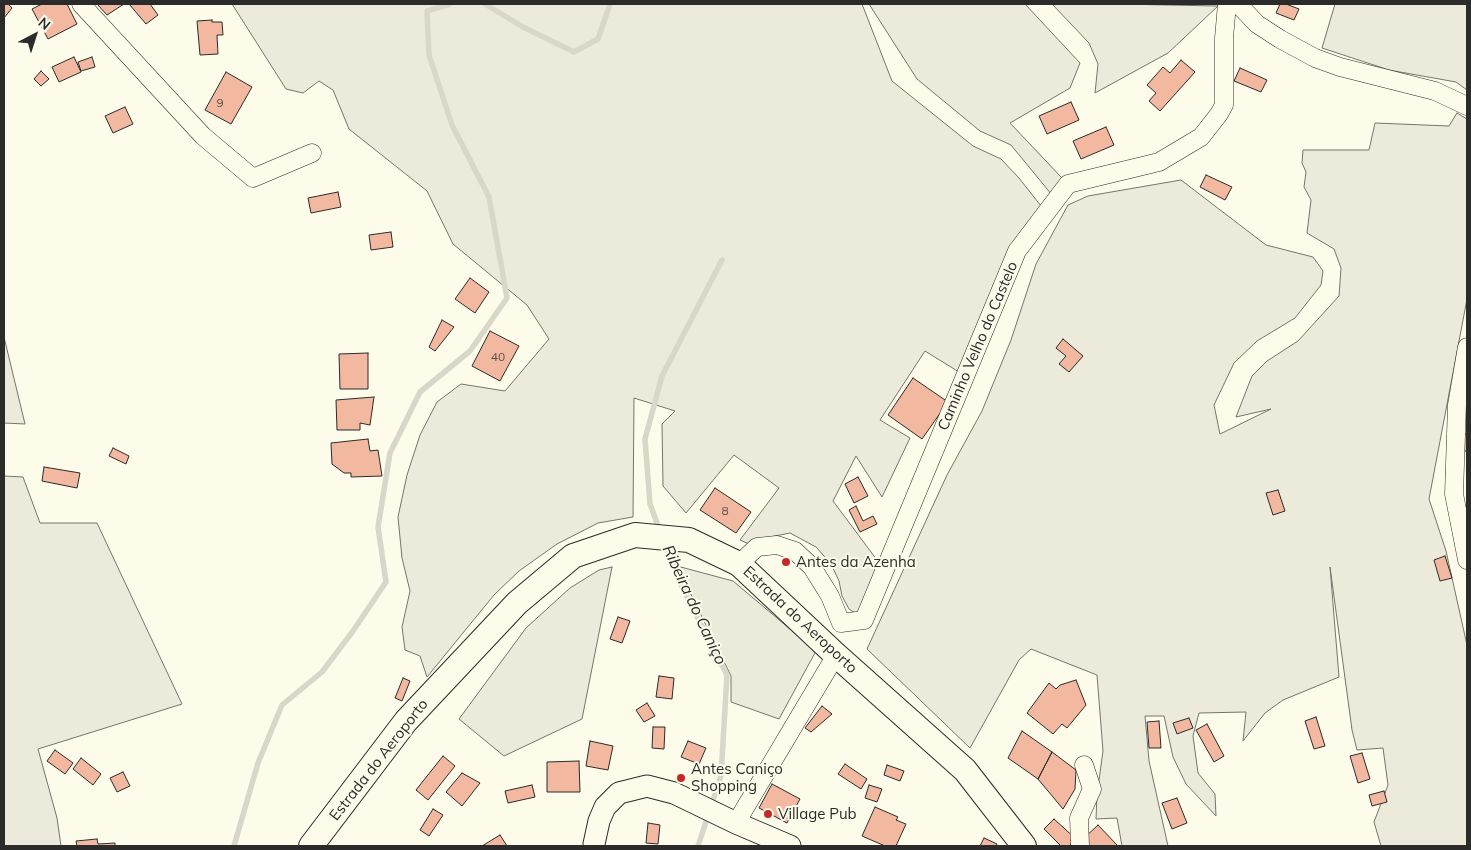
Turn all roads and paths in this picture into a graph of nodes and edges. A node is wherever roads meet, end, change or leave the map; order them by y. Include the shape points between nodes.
1 (81, 4) edge
2 (1227, 4) edge
3 (1238, 4) edge
4 (1467, 106) edge
5 (312, 153) dead end
6 (1467, 347) edge
7 (1467, 560) edge
8 (740, 564) junction
9 (836, 655) junction
10 (1084, 765) dead end
11 (736, 823) junction
12 (312, 846) edge
13 (592, 846) edge
14 (790, 846) edge
15 (1024, 846) edge
16 (1080, 846) edge

1 - 5 street via 203,136 252,178
2 - 8 street, Caminho Velho do Castelo via 1224,105 1200,137 1159,162 1068,184 1017,251 864,620 841,623 830,596 812,567 795,551 777,545 757,547
3 - 4 street via 1257,24 1315,58 1435,91
6 - 7 street via 1457,405 1454,494
8 - 9 main road, Estrada do Aeroporto
8 - 12 main road, Estrada do Aeroporto via 689,540 635,535 573,556 517,603 406,721
9 - 11 street
9 - 15 main road, Estrada do Aeroporto via 965,770
10 - 16 street via 1092,789 1079,818
11 - 13 street via 674,793 647,786 620,793 605,807
11 - 14 street

